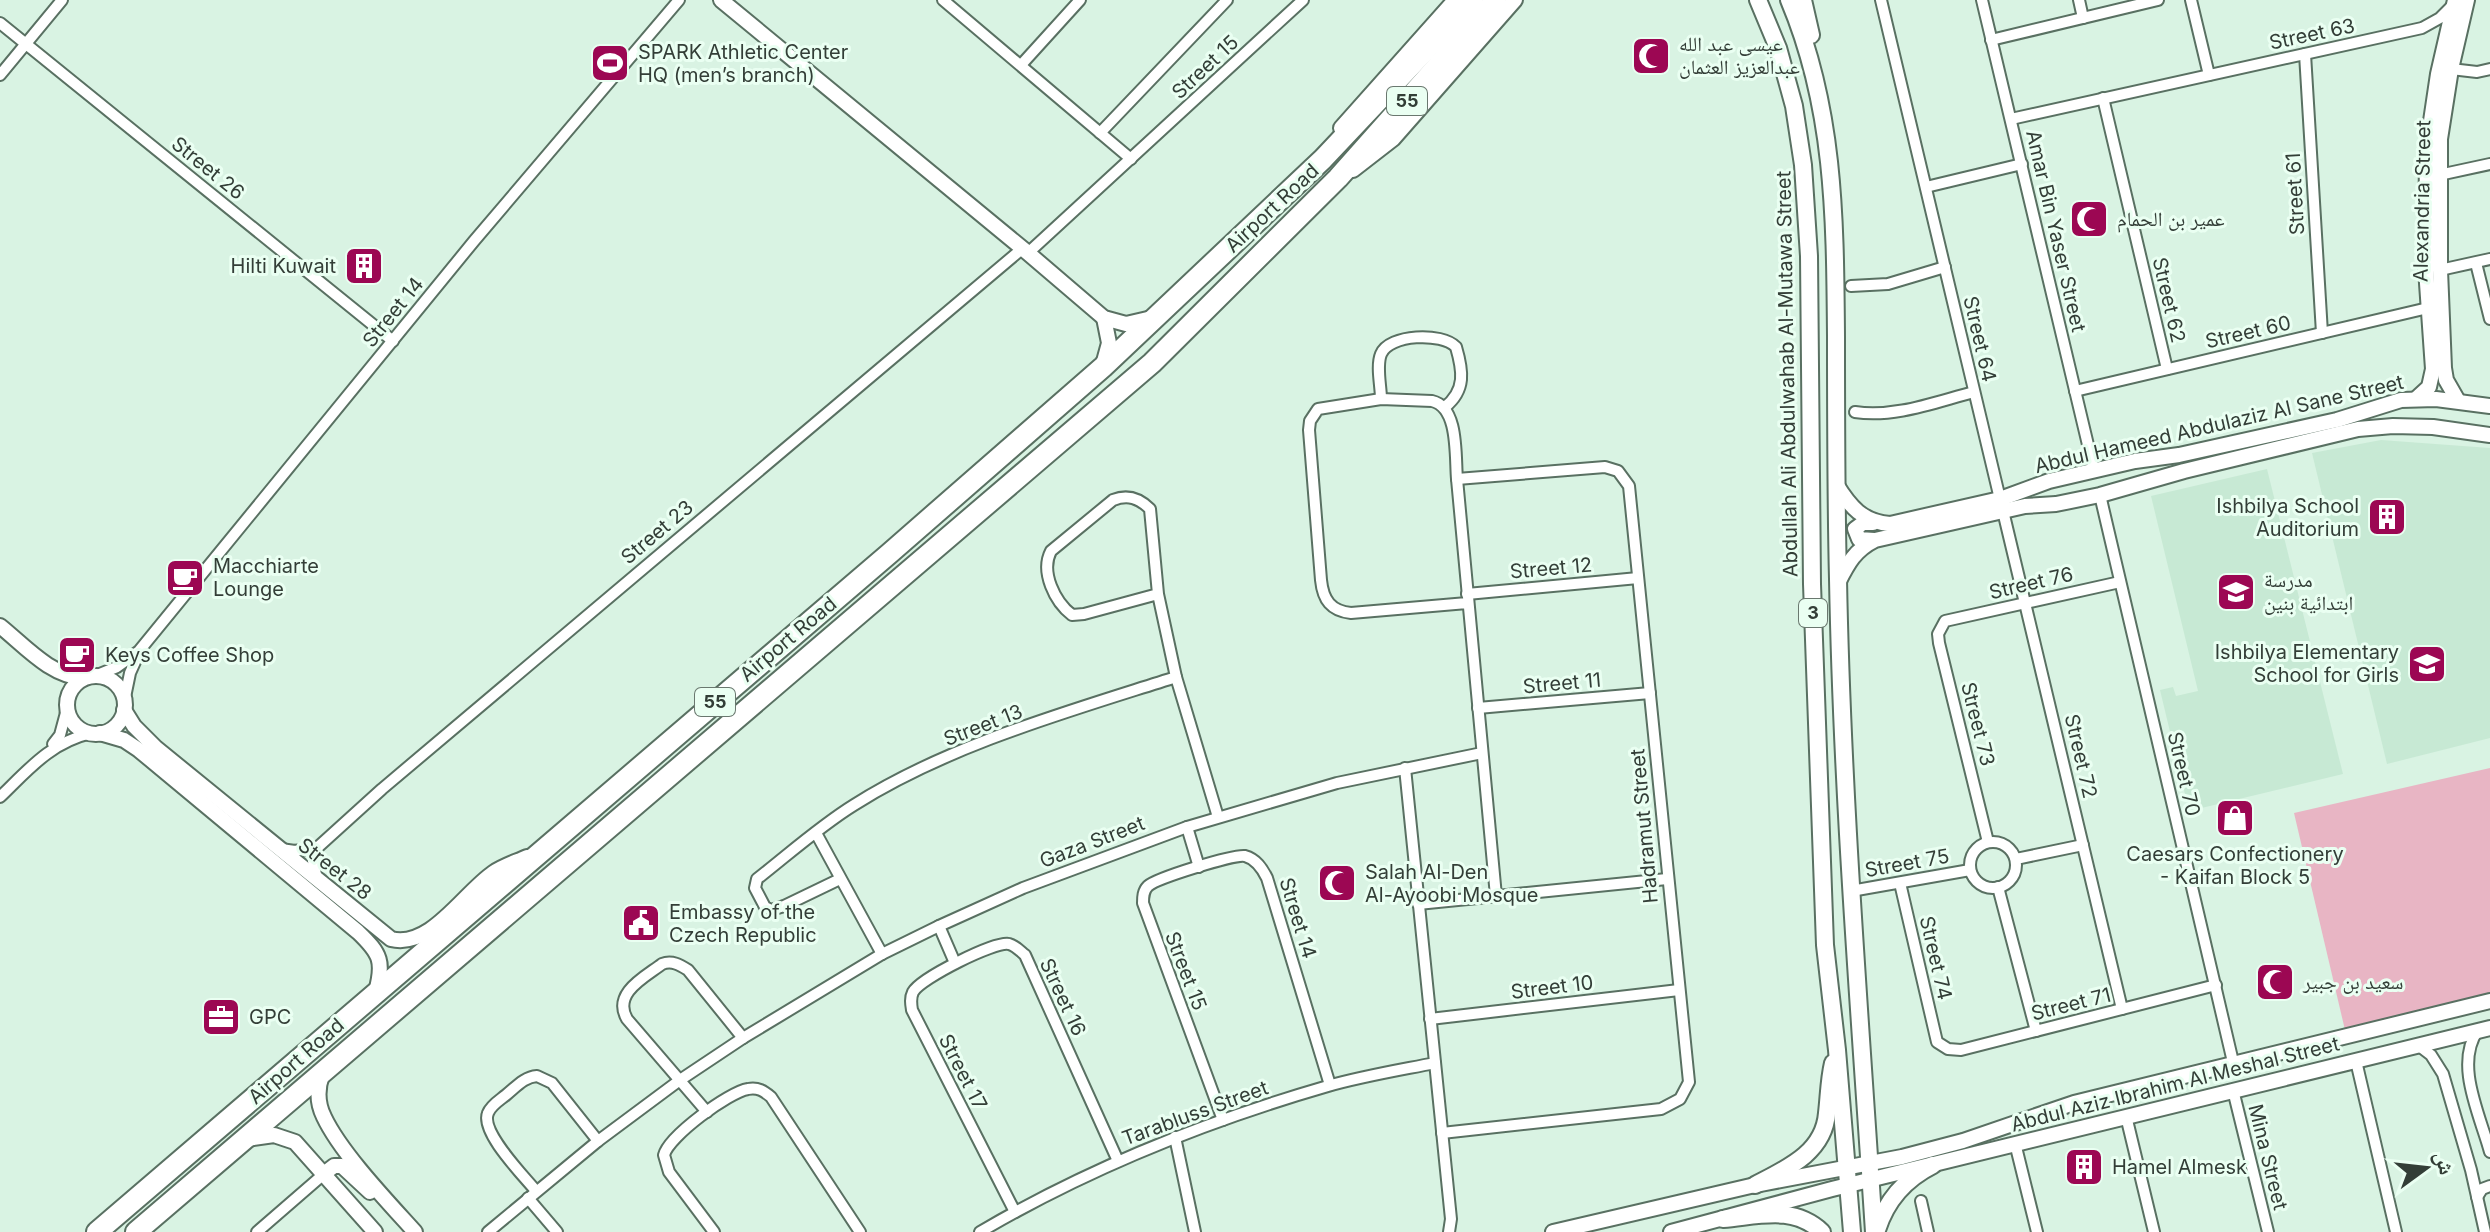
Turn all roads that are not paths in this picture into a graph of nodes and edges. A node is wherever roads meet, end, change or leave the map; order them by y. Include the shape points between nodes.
1 (62, 0) edge
2 (679, 0) edge
3 (721, 0) edge
4 (943, 0) edge
5 (1080, 0) edge
6 (1227, 0) edge
7 (1303, 0) edge
8 (1496, 0) edge
9 (1515, 0) edge
10 (1758, 0) edge
11 (1789, 0) edge
12 (1803, 0) edge
13 (1881, 0) edge
14 (1982, 0) edge
15 (2079, 0) edge
16 (2158, 0) edge
17 (2191, 0) edge
18 (2458, 1) edge
19 (1467, 9) edge
20 (2083, 18) junction
21 (0, 23) edge
22 (2422, 28) junction
23 (1991, 40) junction
24 (24, 44) junction
25 (2445, 44) junction
26 (2305, 54) junction
27 (1021, 65) junction
28 (2451, 69) junction
29 (2490, 69) edge
30 (0, 75) edge
31 (2209, 75) junction
32 (1817, 80) junction
33 (2103, 98) junction
34 (2011, 119) junction
35 (1100, 133) junction
36 (1131, 159) junction
37 (2022, 164) junction
38 (2490, 164) edge
39 (2439, 175) junction
40 (1338, 178) junction
41 (1926, 187) junction
42 (1025, 250) junction
43 (1809, 256) junction
44 (2490, 259) edge
45 (2476, 263) junction
46 (1945, 267) junction
47 (2440, 270) junction
48 (1851, 286) dead end
49 (2428, 308) junction
50 (1104, 318) junction
51 (1156, 318) junction
52 (2490, 319) edge
53 (2322, 333) junction
54 (393, 341) junction
55 (2438, 355) junction
56 (1103, 367) junction
57 (2167, 369) junction
58 (1836, 388) junction
59 (2075, 391) junction
60 (1974, 392) junction
61 (2417, 398) junction
62 (1381, 399) junction
63 (2458, 401) junction
64 (2388, 403) junction
65 (2490, 406) edge
66 (1445, 407) junction
67 (1855, 412) dead end
68 (2393, 426) junction
69 (2489, 434) edge
70 (2135, 461) junction
71 (2094, 470) junction
72 (1457, 479) junction
73 (2049, 481) junction
74 (1836, 483) junction
75 (2141, 484) junction
76 (2100, 495) junction
77 (2056, 504) junction
78 (2001, 505) junction
79 (1874, 523) junction
80 (1875, 540) junction
81 (890, 553) junction
82 (1638, 578) junction
83 (2120, 582) junction
84 (1838, 584) junction
85 (1158, 594) junction
86 (1467, 599) junction
87 (2026, 602) junction
88 (1950, 620) joint
89 (0, 626) edge
90 (0, 634) edge
91 (139, 651) junction
92 (798, 666) junction
93 (90, 677) junction
94 (1176, 677) junction
95 (1650, 693) junction
96 (124, 706) junction
97 (67, 707) junction
98 (1478, 708) junction
99 (96, 733) junction
100 (48, 751) junction
101 (1482, 753) junction
102 (1405, 768) junction
103 (0, 797) edge
104 (1218, 817) junction
105 (1187, 827) junction
106 (816, 833) junction
107 (1988, 842) junction
108 (2083, 845) junction
109 (318, 847) junction
110 (276, 848) junction
111 (539, 852) junction
112 (2016, 859) junction
113 (1199, 867) junction
114 (1970, 870) junction
115 (840, 879) junction
116 (1667, 879) junction
117 (320, 883) junction
118 (1900, 883) junction
119 (1998, 887) junction
120 (1851, 891) junction
121 (1496, 896) junction
122 (1418, 904) junction
123 (939, 926) junction
124 (882, 954) junction
125 (955, 963) junction
126 (2216, 985) junction
127 (1679, 990) junction
128 (376, 992) junction
129 (2489, 1001) edge
130 (2122, 1009) junction
131 (1430, 1019) junction
132 (2484, 1029) edge
133 (2036, 1031) junction
134 (743, 1038) junction
135 (1937, 1042) joint
136 (2418, 1045) junction
137 (2295, 1047) junction
138 (1837, 1050) junction
139 (2266, 1054) junction
140 (2356, 1061) junction
141 (2233, 1062) junction
142 (1435, 1063) junction
143 (2301, 1074) junction
144 (322, 1075) junction
145 (680, 1080) junction
146 (2273, 1081) junction
147 (1330, 1085) junction
148 (2233, 1090) junction
149 (2074, 1103) junction
150 (707, 1112) junction
151 (2126, 1116) junction
152 (1223, 1120) junction
153 (2081, 1128) junction
154 (1442, 1133) junction
155 (1175, 1137) junction
156 (246, 1139) junction
157 (598, 1141) junction
158 (2015, 1143) junction
159 (2490, 1152) edge
160 (1118, 1161) junction
161 (1933, 1165) junction
162 (1870, 1172) junction
163 (325, 1173) junction
164 (1848, 1176) junction
165 (1755, 1185) junction
166 (2490, 1186) edge
167 (147, 1190) junction
168 (532, 1194) junction
169 (2477, 1197) junction
170 (1921, 1201) dead end
171 (388, 1202) junction
172 (1015, 1212) junction
173 (1451, 1219) junction
174 (1723, 1219) junction
175 (1562, 1231) edge
176 (97, 1232) edge
177 (108, 1232) edge
178 (136, 1232) edge
179 (257, 1232) edge
180 (375, 1232) edge
181 (415, 1232) edge
182 (488, 1232) edge
183 (557, 1232) edge
184 (714, 1232) edge
185 (860, 1232) edge
186 (980, 1232) edge
187 (1195, 1232) edge
188 (1449, 1232) edge
189 (1460, 1232) edge
190 (1671, 1232) edge
191 (1822, 1232) edge
192 (1852, 1232) edge
193 (1875, 1232) edge
194 (1928, 1232) edge
195 (2037, 1232) edge
196 (2154, 1232) edge
197 (2268, 1232) edge
198 (2396, 1232) edge
199 (2485, 1232) edge

1 - 24 street
2 - 54 street, Street 14
3 - 42 main road
4 - 27 street
5 - 27 street
6 - 35 street, Street 15
7 - 36 street, Street 15
8 - 19 highway, Airport Road / 55
9 - 40 main road, Airport Road via 1393,139
10 - 43 main road, Abdullah Ali Abdulwahab Al-Mutawa Street / 3 via 1794,106
11 - 32 main road, 3
12 - 32 main road
13 - 41 street, Street 64
14 - 23 street, Amar Bin Yaser Street
15 - 20 street
16 - 20 street
17 - 31 street
18 - 22 street, Street 63
18 - 25 main road, Alexandria Street
18 - 28 main road, Alexandria Street
19 - 40 highway, Airport Road / 55
19 - 51 highway, Airport Road / 55 via 1323,159
20 - 23 street
21 - 24 street, Street 26
22 - 25 street via 2432,30
22 - 26 street, Street 63
23 - 34 street, Amar Bin Yaser Street
24 - 30 street
24 - 54 street, Street 26
25 - 49 main road, Alexandria Street via 2427,148
26 - 31 street, Street 63
26 - 53 street, Street 61
27 - 35 street
28 - 29 street
28 - 39 main road, Alexandria Street
31 - 33 street, Street 63
32 - 58 main road, 3 via 1835,240
33 - 34 street, Street 63
33 - 57 street, Street 62
34 - 37 street, Amar Bin Yaser Street
35 - 36 street
36 - 42 street, Street 15
37 - 41 street
37 - 59 street, Amar Bin Yaser Street
38 - 39 street
39 - 47 main road, Alexandria Street
40 - 92 highway, Airport Road / 55 via 1152,363
41 - 46 street, Street 64
42 - 50 main road
42 - 109 street, Street 23
43 - 58 main road via 1824,261 1826,344
43 - 138 main road, Abdullah Ali Abdulwahab Al-Mutawa Street / 3 via 1812,584 1825,945
44 - 45 street
45 - 47 street
45 - 52 street
46 - 48 street via 1888,284
46 - 60 street, Street 64
47 - 55 main road, Alexandria Street
49 - 53 street, Street 60
49 - 55 main road, Alexandria Street
50 - 51 main road via 1126,324
50 - 56 main road via 1109,343
51 - 56 highway, Airport Road / 55
53 - 57 street, Street 60
54 - 91 street, Street 14
55 - 61 main road, Alexandria Street via 2429,387
55 - 63 main road, Alexandria Street
56 - 81 highway, Airport Road / 55
57 - 59 street, Street 60
58 - 74 main road, 3
59 - 71 street, Amar Bin Yaser Street
60 - 67 street via 1893,413
60 - 78 street, Street 64
61 - 63 main road, Abdul Hameed Abdulaziz Al Sane Street
61 - 64 main road, Abdul Hameed Abdulaziz Al Sane Street
62 - 66 street via 1432,401
62 - 66 street via 1379,357 1386,347 1441,337 1456,347 1461,379 1456,399
62 - 86 street, Street 12 via 1318,409 1310,421 1325,599 1340,612 1351,613
63 - 65 main road, Abdul Hameed Abdulaziz Al Sane Street
64 - 68 main road via 2382,416
64 - 70 main road, Abdul Hameed Abdulaziz Al Sane Street via 2322,423
66 - 72 street
68 - 69 main road, Abdul Hameed Abdulaziz Al Sane Street
68 - 75 main road, Abdul Hameed Abdulaziz Al Sane Street via 2343,432
70 - 71 main road, Abdul Hameed Abdulaziz Al Sane Street
70 - 75 main road via 2147,470
71 - 73 main road, Abdul Hameed Abdulaziz Al Sane Street
72 - 82 street, Hadramut Street via 1605,467 1618,471 1629,486
72 - 86 street
73 - 77 main road via 2043,495
73 - 78 main road, Abdul Hameed Abdulaziz Al Sane Street
74 - 79 main road via 1847,503
74 - 84 main road, 3
75 - 76 main road, Abdul Hameed Abdulaziz Al Sane Street
76 - 77 main road, Abdul Hameed Abdulaziz Al Sane Street
76 - 83 street, Street 70
77 - 78 main road, Abdul Hameed Abdulaziz Al Sane Street
78 - 79 main road, Abdul Hameed Abdulaziz Al Sane Street
78 - 80 main road, Abdul Hameed Abdulaziz Al Sane Street
78 - 87 street, Street 72
79 - 80 main road via 1858,525 1856,535
80 - 84 main road, Abdul Hameed Abdulaziz Al Sane Street via 1849,560
81 - 92 highway via 867,582 784,655 785,665
81 - 111 highway, Airport Road / 55
82 - 86 street, Street 12
82 - 95 street, Hadramut Street
83 - 87 street, Street 76
83 - 126 street, Street 70
84 - 120 main road, 3
85 - 85 street via 1150,509 1134,498 1113,500 1048,558 1056,597 1072,615
85 - 94 street
86 - 98 street
87 - 88 street, Street 76
87 - 108 street, Street 72
88 - 107 street, Street 73 via 1940,627 1939,643
89 - 93 main road via 52,669
90 - 97 main road via 54,678
91 - 93 street, Street 14 via 108,672
91 - 96 street, Street 14
92 - 144 highway, Airport Road / 55
93 - 96 main road via 111,681 122,693
93 - 97 main road via 73,686
94 - 104 street
94 - 106 street, Street 13 via 926,766 854,805
95 - 98 street, Street 11
95 - 116 street, Hadramut Street
96 - 99 main road via 113,728
96 - 110 main road, Street 28 via 134,726 156,748
97 - 99 main road via 78,727
97 - 100 street via 60,735
98 - 101 street
99 - 100 street
99 - 128 main road, Street 28 via 139,750 358,932 379,955 382,971
100 - 103 street
101 - 102 street, Gaza Street
101 - 121 street
102 - 104 street, Gaza Street
102 - 122 street
104 - 105 street, Gaza Street
105 - 113 street
105 - 123 street, Gaza Street via 1023,888
106 - 115 street
106 - 115 street, Street 13 via 757,879 758,897 765,907 777,909
107 - 112 street via 2005,845
107 - 114 street via 1973,852
108 - 112 street
108 - 130 street, Street 72
109 - 110 street
109 - 117 street via 313,867
110 - 117 main road, Street 28
111 - 117 main road, Street 28 via 494,872 423,936 403,942 391,939
111 - 128 highway, Airport Road / 55
112 - 119 street via 2013,877
113 - 147 street, Street 14 via 1241,855 1262,868
113 - 152 street, Street 15 via 1151,884 1143,903
114 - 118 street, Street 75
114 - 119 street via 1981,884
115 - 124 street
116 - 121 street
116 - 127 street, Hadramut Street
118 - 120 street, Street 75
118 - 135 street, Street 74
119 - 133 street
120 - 162 main road, 3
121 - 122 street
122 - 131 street
123 - 124 street, Gaza Street
123 - 125 street
124 - 134 street, Gaza Street
125 - 160 street, Street 16 via 1001,944 1013,945 1025,955
125 - 172 street, Street 17 via 917,987 912,1010
126 - 130 street, Street 71
126 - 141 street, Street 70
127 - 131 street, Street 10
127 - 154 street, Hadramut Street via 1689,1082 1675,1104
128 - 167 highway, Airport Road / 55
129 - 137 main road, Abdul Aziz Ibrahim Al Meshal Street
130 - 133 street, Street 71
131 - 142 street
132 - 136 main road, Abdul Aziz Ibrahim Al Meshal Street
132 - 159 street via 2468,1048 2467,1070
133 - 135 street, Street 71 via 1961,1050
134 - 145 street, Gaza Street
134 - 145 street via 688,970 662,964 627,992 622,1006 627,1019
136 - 140 main road, Abdul Aziz Ibrahim Al Meshal Street
136 - 169 street via 2443,1074
137 - 139 main road, Abdul Aziz Ibrahim Al Meshal Street
137 - 143 main road via 2291,1062
138 - 164 main road, Abdullah Ali Abdulwahab Al-Mutawa Street / 3
138 - 165 main road via 1825,1124 1817,1141 1795,1163
139 - 141 main road, Abdul Aziz Ibrahim Al Meshal Street
139 - 146 main road via 2280,1065
140 - 143 main road, Abdul Aziz Ibrahim Al Meshal Street
140 - 198 street
141 - 149 main road, Abdul Aziz Ibrahim Al Meshal Street
142 - 147 street, Tarabluss Street
142 - 154 street
143 - 146 main road, Abdul Aziz Ibrahim Al Meshal Street
144 - 156 highway, Airport Road / 55
144 - 171 main road via 317,1088 323,1116
145 - 150 street
145 - 157 street, Gaza Street
146 - 148 main road, Abdul Aziz Ibrahim Al Meshal Street
147 - 152 street, Tarabluss Street
148 - 151 main road, Abdul Aziz Ibrahim Al Meshal Street
148 - 197 street, Mina Street
149 - 153 main road via 2070,1118
149 - 162 main road, Abdul Aziz Ibrahim Al Meshal Street
150 - 184 street via 671,1141 664,1155 669,1172
150 - 185 street via 743,1090 763,1090
151 - 153 main road, Abdul Aziz Ibrahim Al Meshal Street
151 - 196 street
152 - 155 street, Tarabluss Street
153 - 158 main road, Abdul Aziz Ibrahim Al Meshal Street
154 - 173 street
155 - 160 street, Tarabluss Street
155 - 187 street
156 - 163 main road via 286,1138
156 - 178 highway, Airport Road / 55
157 - 168 street, Gaza Street
157 - 168 street via 552,1083 537,1076 525,1079 493,1105 487,1123
158 - 161 main road, Abdul Aziz Ibrahim Al Meshal Street
158 - 195 street
160 - 172 street, Tarabluss Street
161 - 162 main road, Abdul Aziz Ibrahim Al Meshal Street
161 - 193 main road via 1895,1195
162 - 164 main road
162 - 193 main road, 3
163 - 171 main road via 342,1166
163 - 179 street
163 - 180 main road
164 - 165 main road
164 - 174 main road
164 - 192 main road, Abdullah Ali Abdulwahab Al-Mutawa Street / 3
165 - 175 main road
166 - 169 street
167 - 176 highway, Airport Road / 55
167 - 177 highway
168 - 182 street, Gaza Street
168 - 183 street
169 - 199 street
170 - 194 street
171 - 181 main road
172 - 186 street, Tarabluss Street
173 - 188 street
173 - 189 street
174 - 190 main road
174 - 191 main road via 1793,1214

